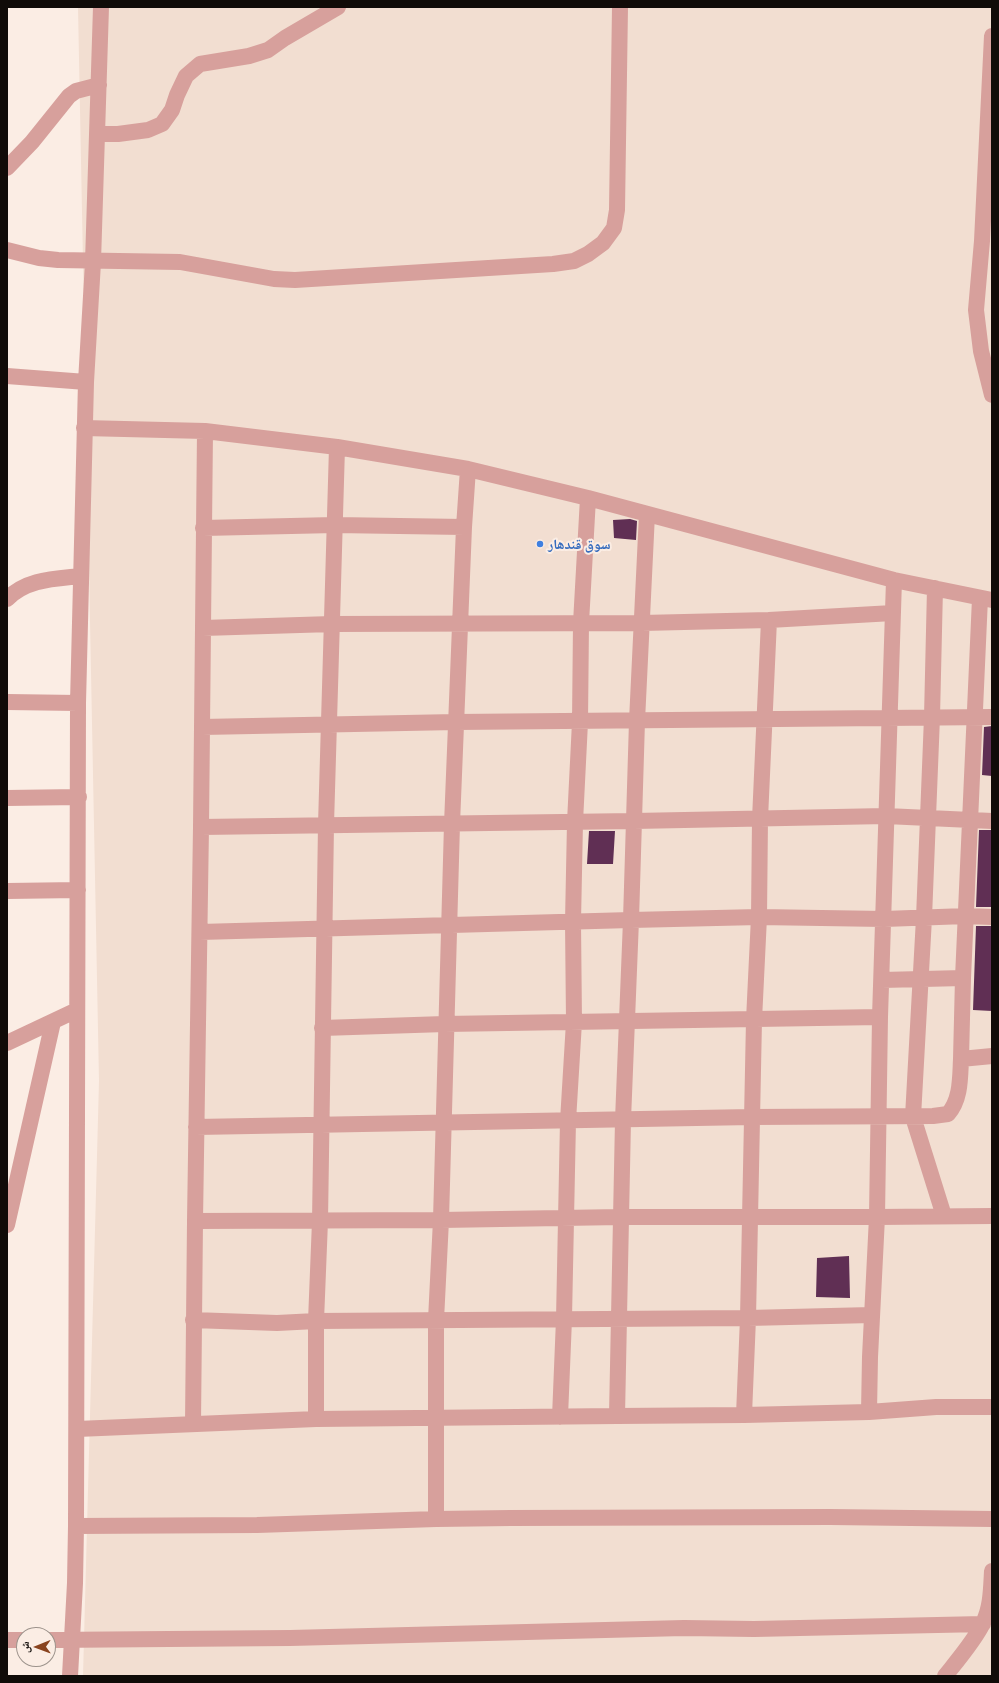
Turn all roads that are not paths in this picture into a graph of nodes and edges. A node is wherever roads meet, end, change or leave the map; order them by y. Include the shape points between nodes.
1 (101, 7) edge
2 (338, 7) edge
3 (620, 7) edge
4 (992, 36) edge
5 (99, 85) junction
6 (98, 134) junction
7 (7, 168) edge
8 (7, 250) edge
9 (93, 262) junction
10 (7, 376) edge
11 (86, 382) junction
12 (992, 395) edge
13 (84, 428) junction
14 (205, 431) junction
15 (337, 447) junction
16 (468, 469) junction
17 (588, 498) junction
18 (647, 514) junction
19 (335, 525) junction
20 (464, 527) junction
21 (203, 528) junction
22 (81, 576) junction
23 (894, 580) junction
24 (935, 588) junction
25 (7, 599) edge
26 (986, 599) edge
27 (893, 614) junction
28 (769, 620) junction
29 (642, 622) junction
30 (459, 623) junction
31 (581, 623) junction
32 (332, 624) junction
33 (203, 628) junction
34 (7, 702) edge
35 (78, 703) junction
36 (889, 717) junction
37 (932, 717) junction
38 (974, 717) junction
39 (992, 717) edge
40 (764, 719) junction
41 (637, 721) junction
42 (456, 722) junction
43 (580, 722) junction
44 (329, 725) junction
45 (202, 727) junction
46 (79, 797) junction
47 (7, 798) edge
48 (886, 816) junction
49 (926, 818) junction
50 (760, 819) junction
51 (970, 820) junction
52 (634, 821) junction
53 (992, 821) edge
54 (575, 822) junction
55 (452, 824) junction
56 (326, 825) junction
57 (201, 827) junction
58 (78, 890) junction
59 (7, 891) edge
60 (966, 916) junction
61 (759, 917) junction
62 (992, 917) edge
63 (924, 918) junction
64 (884, 919) junction
65 (631, 920) junction
66 (574, 922) junction
67 (449, 925) junction
68 (325, 928) junction
69 (200, 932) junction
70 (963, 978) junction
71 (882, 980) junction
72 (920, 980) junction
73 (77, 1010) junction
74 (880, 1017) junction
75 (754, 1020) junction
76 (628, 1021) junction
77 (53, 1022) junction
78 (574, 1022) junction
79 (445, 1024) junction
80 (322, 1028) junction
81 (7, 1043) edge
82 (992, 1056) edge
83 (961, 1059) junction
84 (752, 1117) junction
85 (879, 1117) junction
86 (913, 1117) junction
87 (623, 1120) junction
88 (568, 1121) junction
89 (443, 1123) junction
90 (320, 1124) junction
91 (196, 1126) junction
92 (944, 1216) junction
93 (992, 1216) edge
94 (621, 1217) junction
95 (750, 1217) junction
96 (877, 1217) junction
97 (566, 1218) junction
98 (441, 1220) junction
99 (320, 1221) junction
100 (195, 1222) junction
101 (7, 1225) edge
102 (872, 1315) junction
103 (619, 1318) junction
104 (748, 1318) junction
105 (564, 1319) junction
106 (193, 1320) junction
107 (436, 1320) junction
108 (316, 1321) junction
109 (992, 1407) edge
110 (870, 1412) junction
111 (744, 1414) junction
112 (617, 1416) junction
113 (560, 1417) junction
114 (436, 1418) junction
115 (316, 1419) junction
116 (193, 1424) junction
117 (77, 1429) junction
118 (436, 1519) junction
119 (992, 1519) edge
120 (76, 1526) junction
121 (992, 1572) edge
122 (991, 1594) edge
123 (983, 1624) junction
124 (72, 1639) junction
125 (56, 1640) edge
126 (70, 1676) edge
127 (945, 1676) edge

1 - 5 street
2 - 6 street via 268,50 249,56 200,64 186,76 172,110 162,124 148,130
3 - 9 street via 617,210 614,228 603,243 574,261 295,280 274,279 180,262
4 - 12 street via 976,310 981,351
5 - 6 street
5 - 7 street via 76,91 69,96
6 - 9 street
8 - 9 street via 39,258
9 - 11 street
10 - 11 street
11 - 13 street
13 - 14 street
13 - 22 street
14 - 15 street
14 - 21 street
15 - 16 street
15 - 19 street
16 - 17 street
16 - 20 street
17 - 18 street
17 - 31 street
18 - 23 street
18 - 29 street
19 - 20 street
19 - 21 street
19 - 32 street
20 - 30 street
21 - 33 street
22 - 25 street via 37,581 14,591
22 - 35 street
23 - 24 street
23 - 27 street
24 - 26 street
24 - 37 street
26 - 38 street
27 - 28 street
27 - 36 street
28 - 29 street
28 - 40 street
29 - 31 street
29 - 41 street
30 - 31 street
30 - 32 street
30 - 42 street
31 - 43 street
32 - 33 street
32 - 44 street
33 - 45 street
34 - 35 street
35 - 46 street
36 - 37 street
36 - 40 street
36 - 48 street
37 - 38 street
37 - 49 street
38 - 39 street
38 - 51 street
40 - 41 street
40 - 50 street
41 - 43 street
41 - 52 street
42 - 43 street
42 - 44 street
42 - 55 street
43 - 54 street
44 - 45 street
44 - 56 street
45 - 57 street
46 - 47 street
46 - 58 street
48 - 49 street
48 - 50 street
48 - 64 street
49 - 51 street
49 - 63 street
50 - 52 street
50 - 61 street
51 - 53 street
51 - 60 street
52 - 54 street
52 - 65 street
54 - 55 street
54 - 66 street
55 - 56 street
55 - 67 street
56 - 57 street
56 - 68 street
57 - 69 street
58 - 59 street
58 - 73 street
60 - 62 street
60 - 63 street
60 - 70 street
61 - 64 street
61 - 65 street
61 - 75 street
63 - 64 street
63 - 72 street
64 - 71 street
65 - 66 street
65 - 76 street
66 - 67 street
66 - 78 street
67 - 68 street
67 - 79 street
68 - 69 street
68 - 80 street
69 - 91 street
70 - 72 street
70 - 83 street
71 - 72 street
71 - 74 street
72 - 86 street
73 - 77 street
73 - 117 street
74 - 75 street
74 - 85 street
75 - 76 street
75 - 84 street
76 - 78 street
76 - 87 street
77 - 81 street
77 - 101 street
78 - 79 street
78 - 88 street
79 - 80 street
79 - 89 street
80 - 90 street
82 - 83 street
83 - 86 street via 956,1105 948,1114
84 - 85 street
84 - 87 street
84 - 95 street
85 - 86 street
85 - 96 street
86 - 92 street
87 - 88 street
87 - 94 street
88 - 89 street
88 - 97 street
89 - 90 street
89 - 98 street
90 - 91 street
90 - 99 street
91 - 100 street
92 - 93 street
92 - 96 street
94 - 95 street
94 - 97 street
94 - 103 street
95 - 96 street
95 - 104 street
96 - 102 street
97 - 98 street
97 - 105 street
98 - 99 street
98 - 107 street
99 - 100 street
99 - 108 street
100 - 106 street
102 - 104 street
102 - 110 street
103 - 104 street
103 - 105 street
103 - 112 street
104 - 111 street
105 - 107 street
105 - 113 street
106 - 108 street via 276,1323
106 - 116 street
107 - 108 street
107 - 114 street
108 - 115 street
109 - 110 street via 936,1407
110 - 111 street
111 - 112 street
112 - 113 street
113 - 114 street
114 - 115 street
114 - 118 street
115 - 116 street
116 - 117 street
117 - 120 street
118 - 119 street
118 - 120 street via 258,1526
120 - 124 street
121 - 122 street
122 - 123 street
123 - 124 street via 754,1629 669,1628 290,1638
123 - 127 street
124 - 125 street
124 - 126 street

